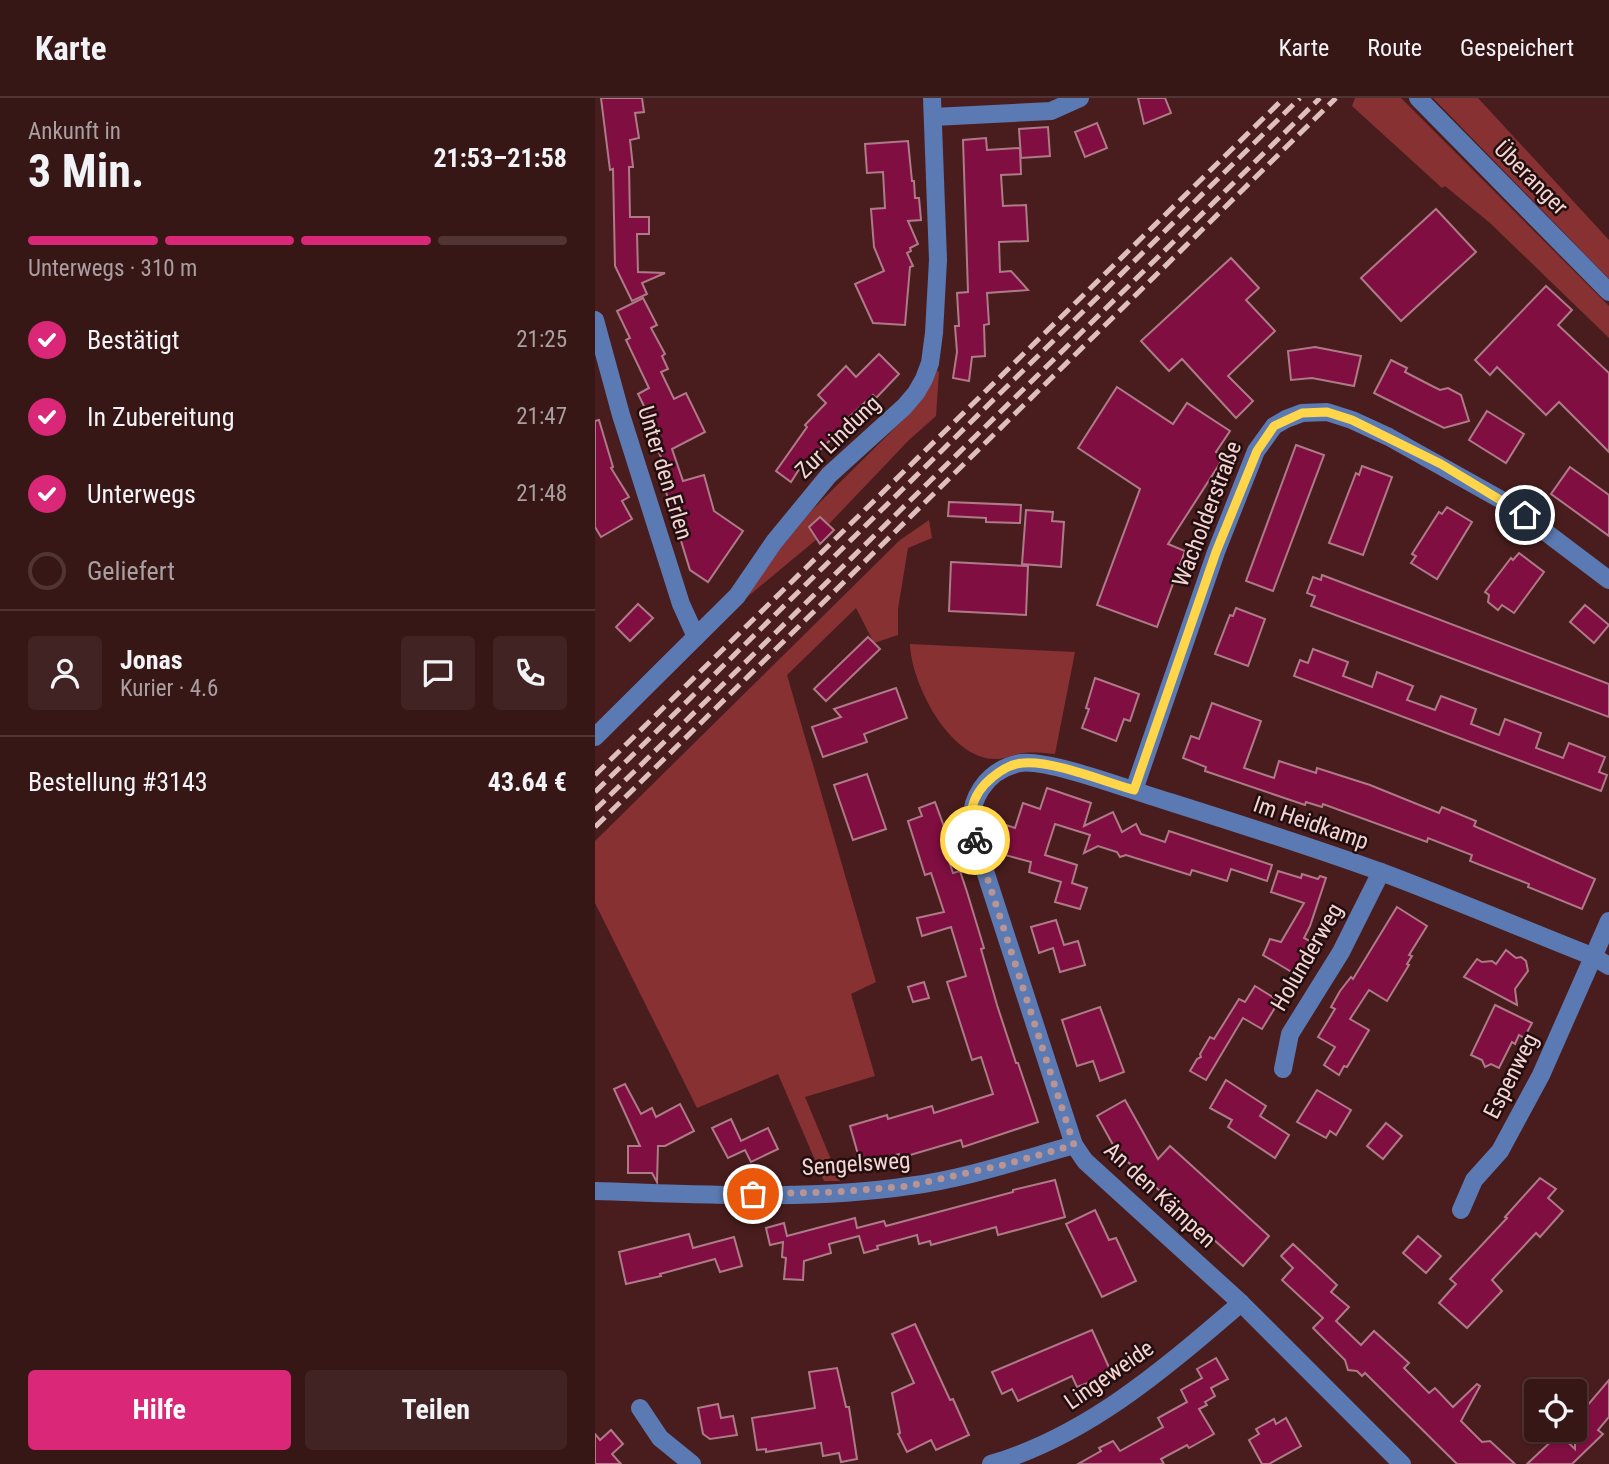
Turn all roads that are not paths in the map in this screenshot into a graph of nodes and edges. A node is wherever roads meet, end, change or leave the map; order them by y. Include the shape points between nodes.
1 (932, 98) edge
2 (1080, 98) edge
3 (1418, 98) edge
4 (933, 117) junction
5 (1609, 292) edge
6 (595, 320) edge
7 (1609, 580) edge
8 (697, 637) junction
9 (595, 737) edge
10 (991, 779) joint
11 (1134, 790) junction
12 (1381, 872) junction
13 (1609, 921) edge
14 (1602, 961) edge
15 (1283, 1069) dead end
16 (1074, 1145) junction
17 (595, 1191) edge
18 (1461, 1210) dead end
19 (1241, 1303) junction
20 (641, 1408) dead end
21 (692, 1464) edge
22 (991, 1464) edge
23 (1402, 1464) edge

1 - 4 street, Zur Lindung
2 - 4 street via 1051,111
3 - 5 street, Überanger
4 - 8 street, Zur Lindung via 938,260 934,333 924,379 904,407 829,475 737,596
6 - 8 street, Unter den Erlen via 681,604
7 - 11 street, Wacholderstraße via 1507,503 1389,437 1327,412 1286,419 1274,426 1257,451 1216,552
8 - 9 street, Zur Lindung
10 - 11 street, Im Heidkamp via 1023,763 1048,765
10 - 16 street, An den Kämpen via 971,808 973,834
11 - 12 street, Im Heidkamp
12 - 14 street, Im Heidkamp
12 - 15 street, Holunderweg via 1341,953 1290,1034
13 - 14 street
14 - 18 street, Espenweg via 1500,1152 1474,1180
16 - 17 street, Sengelsweg via 909,1186 726,1195
16 - 19 street, An den Kämpen via 1085,1161
19 - 22 street, Lingeweide via 1127,1396 1075,1430
19 - 23 street, An den Kämpen
20 - 21 street via 660,1438

